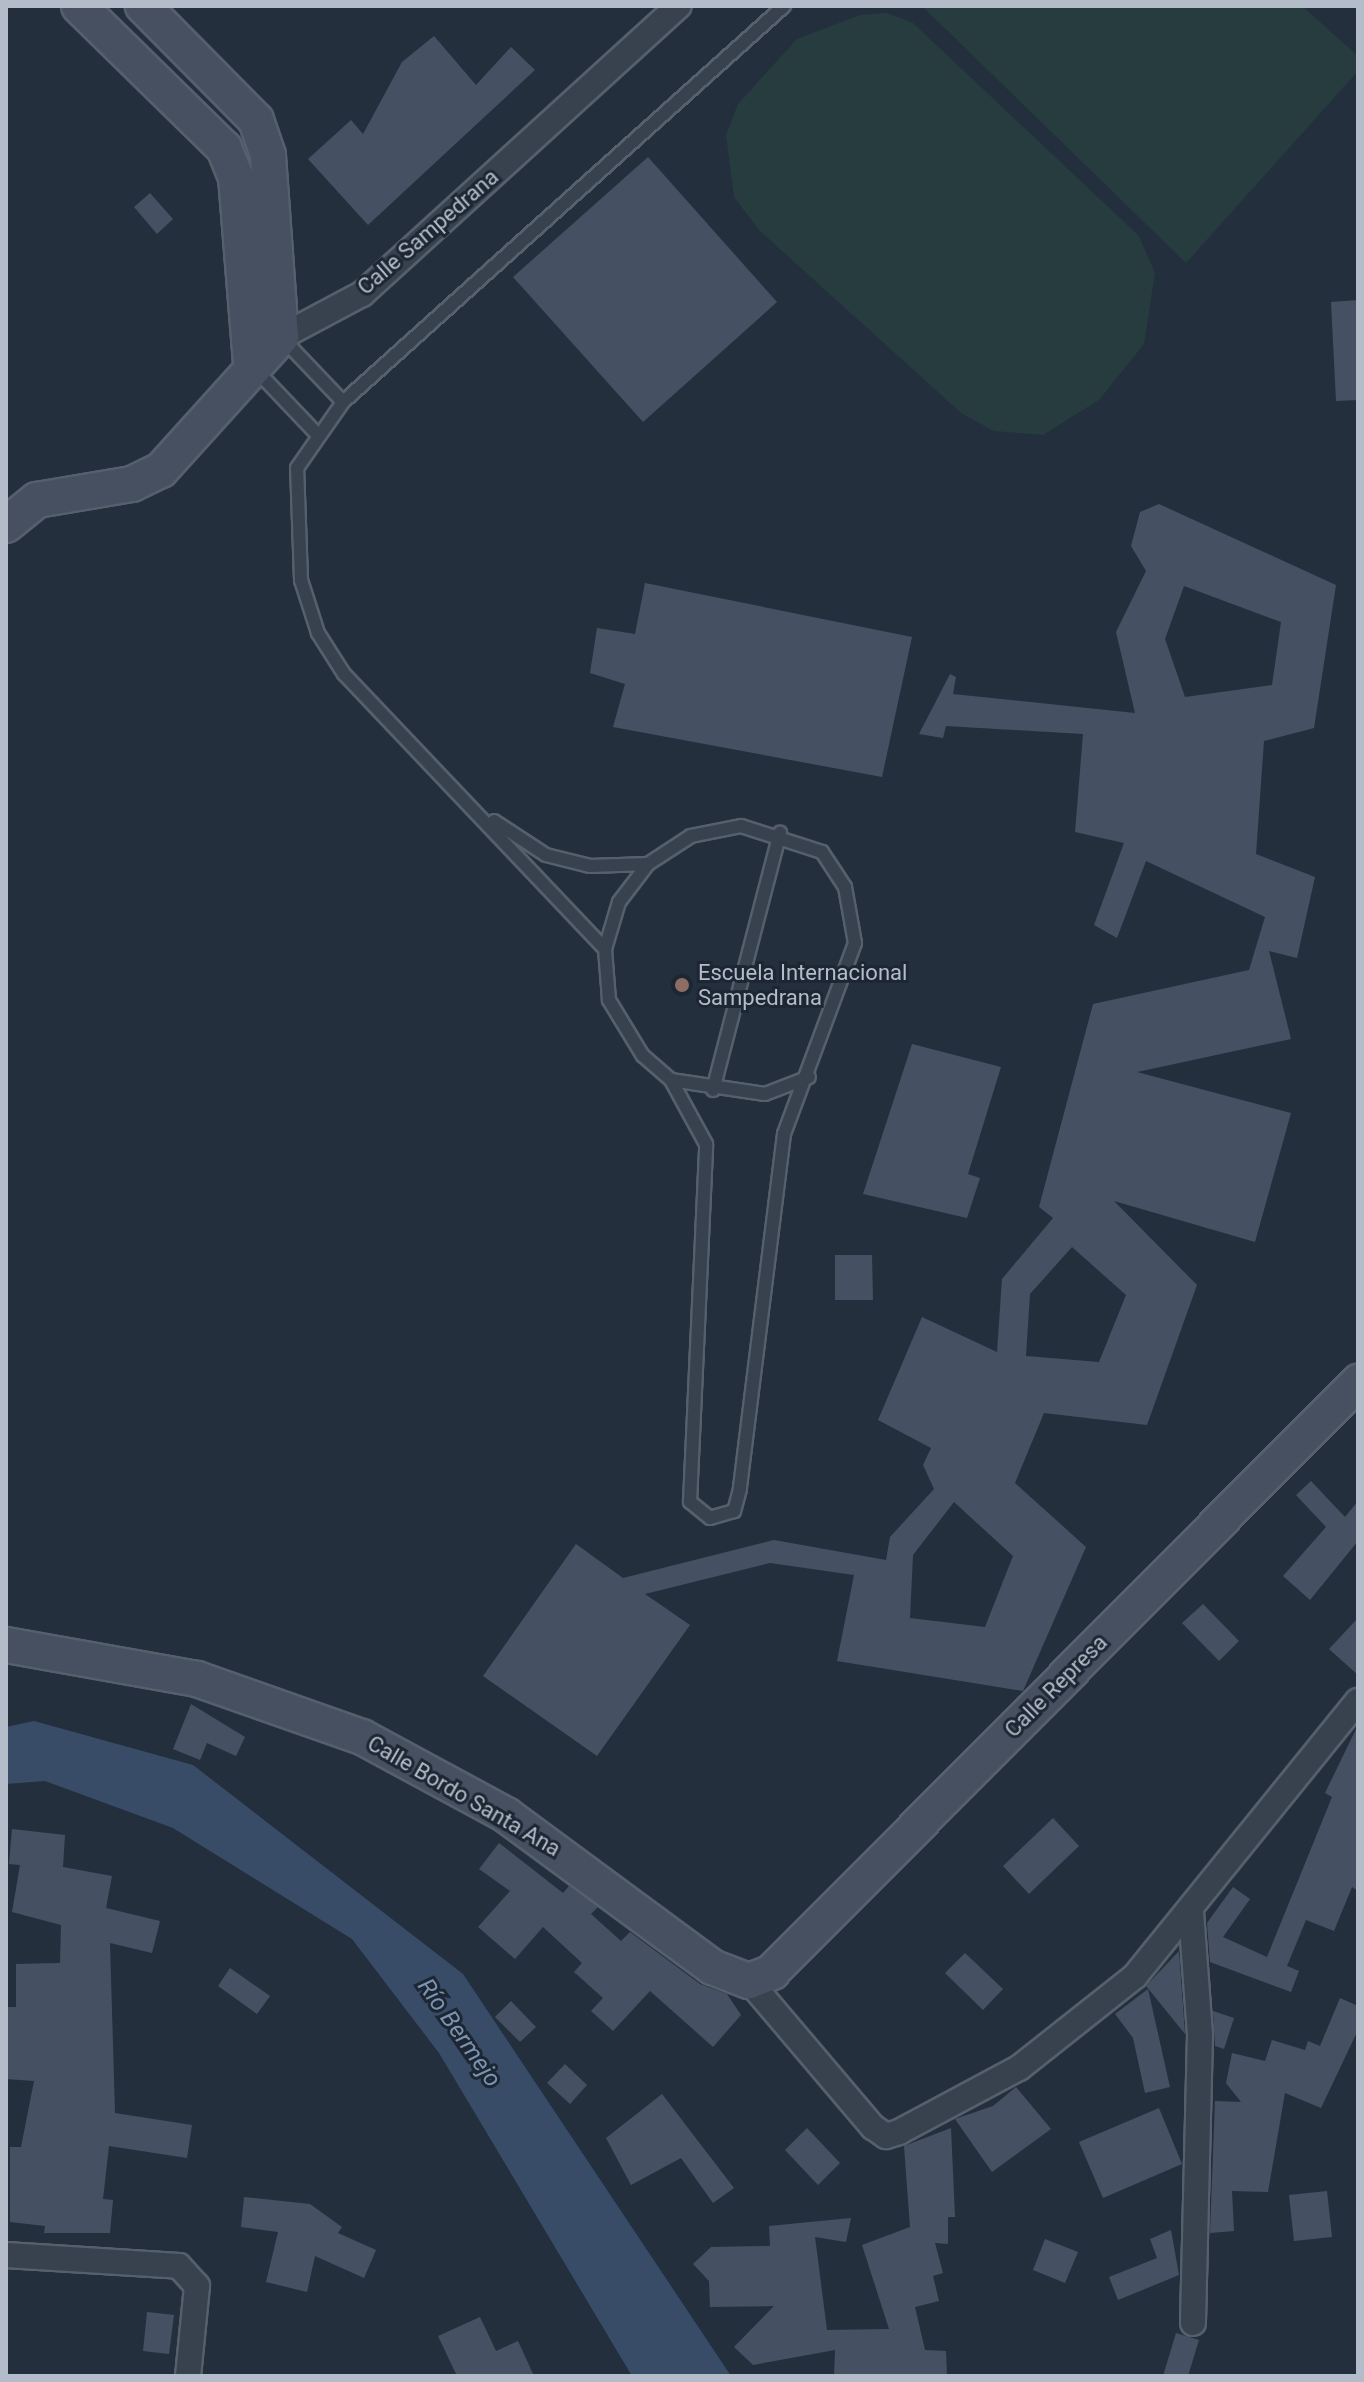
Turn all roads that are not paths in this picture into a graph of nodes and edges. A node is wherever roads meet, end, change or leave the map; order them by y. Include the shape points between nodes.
1 (79, 6) edge
2 (143, 6) edge
3 (679, 6) edge
4 (784, 6) edge
5 (281, 337) junction
6 (251, 365) junction
7 (343, 402) junction
8 (316, 433) junction
9 (6, 525) edge
10 (478, 811) junction
11 (780, 833) junction
12 (648, 864) junction
13 (605, 949) junction
14 (809, 1077) junction
15 (671, 1080) junction
16 (713, 1090) junction
17 (1358, 1382) edge
18 (6, 1645) edge
19 (1358, 1701) edge
20 (1191, 1912) junction
21 (749, 1981) junction
22 (6, 2255) edge
23 (1193, 2323) dead end
24 (188, 2376) edge

1 - 6 street via 224,148 236,177
2 - 5 street via 256,120 268,155
3 - 5 street, Calle Sampedrana via 362,294
4 - 7 lane
5 - 6 street, Calle Sampedrana
5 - 7 lane
6 - 8 lane
6 - 9 street, Calle Sampedrana via 161,470 132,484 37,500
7 - 8 lane
8 - 10 lane via 297,468 295,525 318,633 344,674
10 - 12 lane via 546,855 590,866
10 - 13 lane
11 - 12 lane via 741,826 691,836
11 - 14 lane via 822,852 845,887 855,943
11 - 16 lane
12 - 13 lane via 619,902
13 - 15 lane via 609,1000 643,1056
14 - 15 lane via 784,1134 740,1489 734,1511 710,1518 690,1502 706,1144
14 - 16 lane via 765,1094
15 - 16 lane
17 - 21 street, Calle Represa via 772,1972
18 - 21 street, Calle Bordo Santa Ana via 197,1679 362,1737 506,1815 712,1967
19 - 20 street
20 - 21 street via 1135,1976 1019,2068 886,2136
20 - 23 street via 1200,2035
22 - 24 street via 179,2266 197,2286

